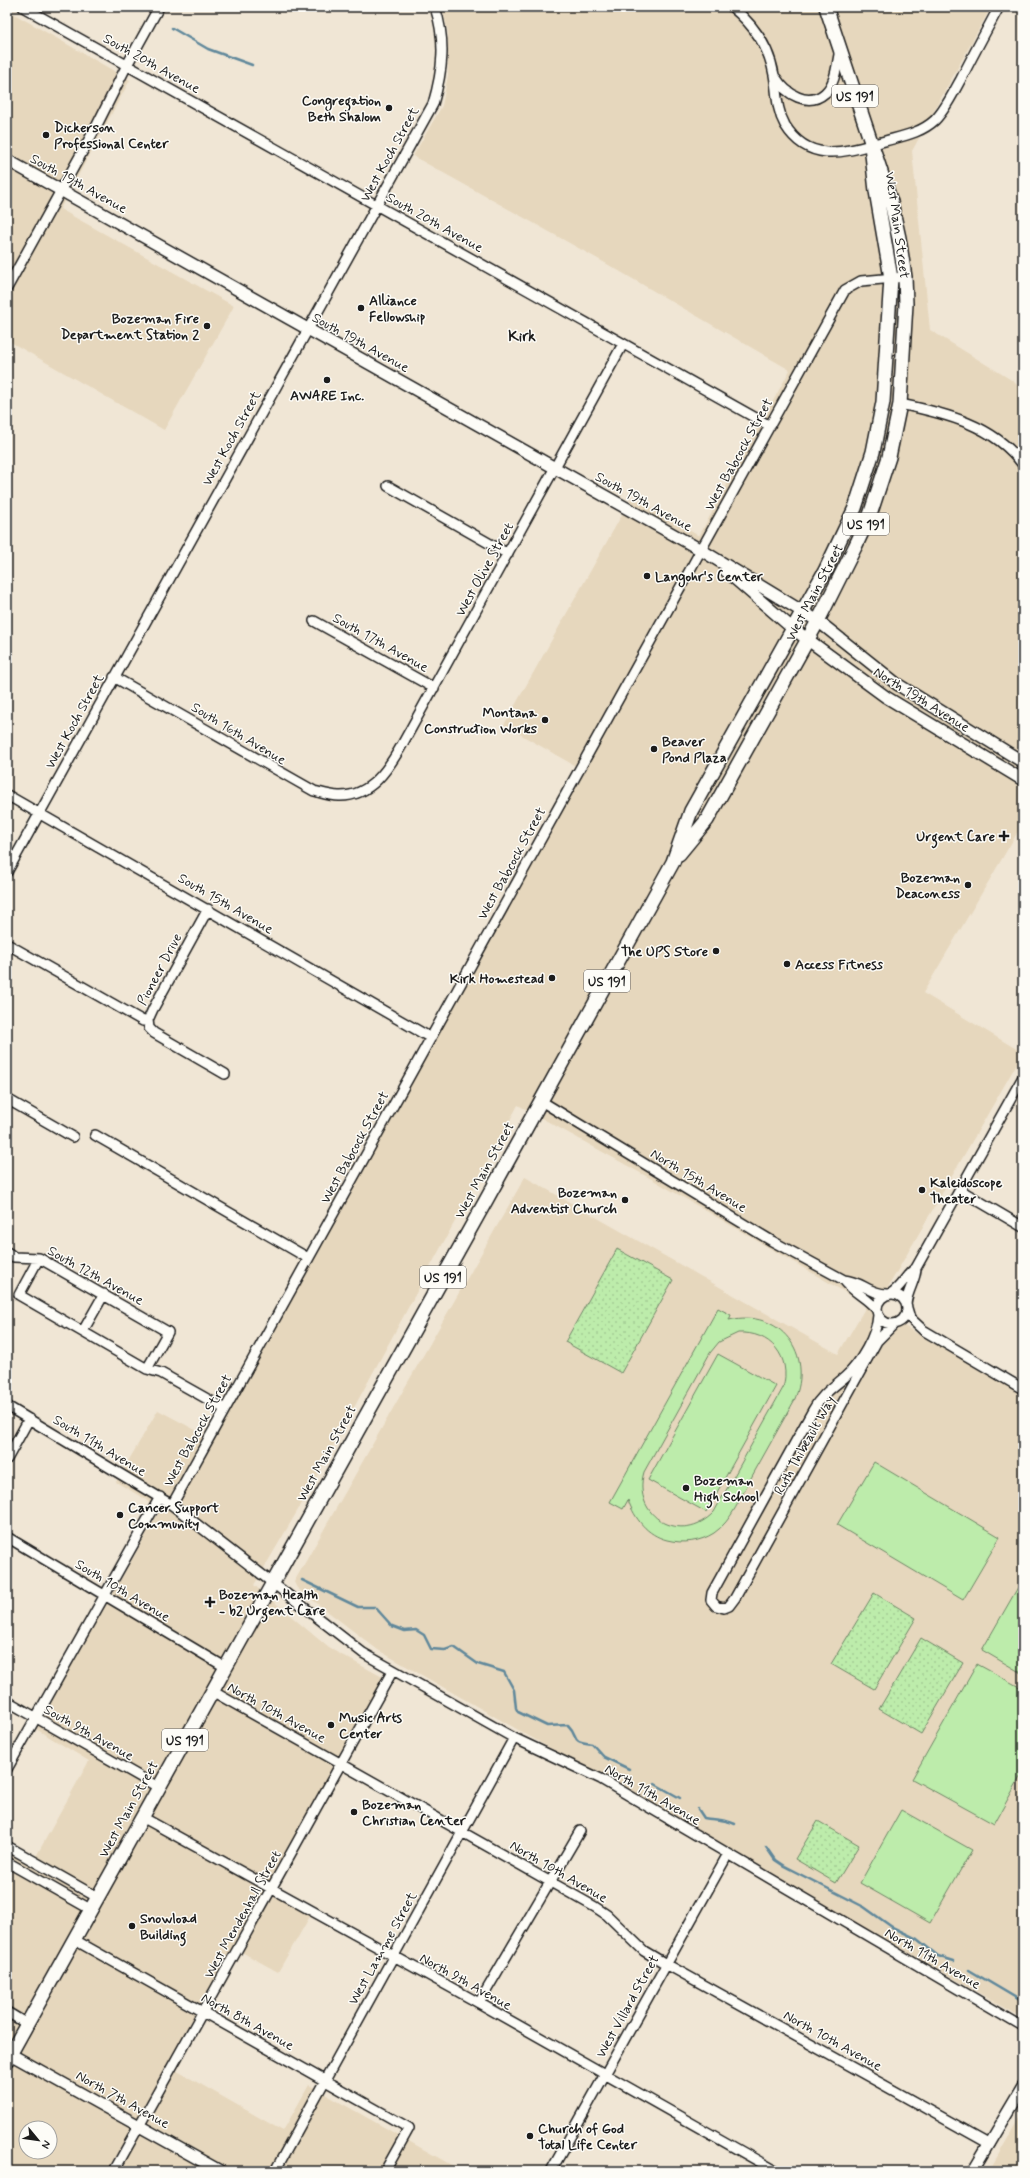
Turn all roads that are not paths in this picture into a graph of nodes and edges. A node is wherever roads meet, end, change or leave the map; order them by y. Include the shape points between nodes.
1 (23, 7) edge
2 (159, 7) edge
3 (435, 7) edge
4 (732, 7) edge
5 (826, 7) edge
6 (999, 7) edge
7 (840, 48) junction
8 (127, 65) junction
9 (774, 75) junction
10 (871, 145) junction
11 (7, 160) edge
12 (62, 190) junction
13 (377, 206) junction
14 (905, 277) junction
15 (891, 278) junction
16 (7, 288) edge
17 (307, 329) junction
18 (623, 344) junction
19 (900, 404) junction
20 (770, 426) junction
21 (1023, 465) edge
22 (555, 469) junction
23 (388, 486) dead end
24 (701, 550) junction
25 (508, 554) junction
26 (803, 611) junction
27 (314, 621) dead end
28 (818, 621) junction
29 (792, 628) junction
30 (808, 639) junction
31 (114, 677) junction
32 (434, 688) junction
33 (1023, 762) edge
34 (1023, 780) edge
35 (355, 794) joint
36 (7, 795) edge
37 (39, 813) junction
38 (673, 862) junction
39 (7, 872) edge
40 (208, 909) junction
41 (7, 944) edge
42 (143, 1021) dead end
43 (431, 1038) junction
44 (225, 1074) dead end
45 (1023, 1076) edge
46 (7, 1099) edge
47 (541, 1101) junction
48 (95, 1135) dead end
49 (73, 1137) dead end
50 (960, 1190) junction
51 (1023, 1227) edge
52 (7, 1252) edge
53 (39, 1258) junction
54 (308, 1258) junction
55 (916, 1268) junction
56 (844, 1280) junction
57 (104, 1294) junction
58 (890, 1294) junction
59 (907, 1306) junction
60 (877, 1312) junction
61 (895, 1324) junction
62 (83, 1331) junction
63 (932, 1335) junction
64 (147, 1369) junction
65 (1023, 1389) edge
66 (7, 1406) edge
67 (224, 1409) junction
68 (29, 1419) junction
69 (7, 1459) edge
70 (160, 1497) junction
71 (172, 1505) junction
72 (7, 1537) edge
73 (273, 1583) junction
74 (104, 1596) junction
75 (225, 1667) junction
76 (393, 1670) junction
77 (212, 1691) junction
78 (7, 1701) edge
79 (36, 1718) junction
80 (514, 1738) junction
81 (341, 1764) junction
82 (7, 1769) edge
83 (158, 1787) junction
84 (142, 1817) junction
85 (580, 1831) dead end
86 (462, 1832) junction
87 (7, 1846) edge
88 (728, 1854) junction
89 (7, 1862) edge
90 (550, 1881) junction
91 (272, 1888) junction
92 (97, 1897) junction
93 (90, 1909) junction
94 (73, 1940) junction
95 (393, 1957) junction
96 (666, 1964) junction
97 (479, 2003) junction
98 (7, 2012) edge
99 (203, 2012) junction
100 (27, 2024) junction
101 (1023, 2027) edge
102 (8, 2057) edge
103 (604, 2076) junction
104 (324, 2080) junction
105 (1023, 2087) edge
106 (139, 2126) junction
107 (990, 2144) junction
108 (114, 2171) edge
109 (220, 2171) edge
110 (275, 2171) edge
111 (385, 2171) edge
112 (551, 2171) edge
113 (776, 2171) edge
114 (973, 2171) edge

1 - 8 street, South 20th Avenue
2 - 8 street
3 - 13 street, West Koch Street via 443,44 439,85 432,104
4 - 9 street via 749,21 758,33 769,55
5 - 7 highway, West Main Street / US 191
6 - 10 street via 949,101 936,120 914,133
7 - 9 street via 834,76 826,93 814,99 793,96 782,87
7 - 10 highway, West Main Street / US 191
8 - 12 street
8 - 13 street, South 20th Avenue
9 - 10 street via 778,106 785,124 798,141 811,148 836,153
10 - 14 highway, West Main Street / US 191 via 890,202
10 - 15 highway, West Main Street / US 191
11 - 12 main road, South 19th Avenue
12 - 16 street
12 - 17 main road, South 19th Avenue
13 - 17 street, West Koch Street
13 - 18 street, South 20th Avenue
14 - 15 street, West Babcock Street
14 - 19 highway, West Main Street / US 191 via 904,362
15 - 20 street, West Babcock Street via 861,281 845,290
15 - 26 highway, West Main Street / US 191 via 883,402 873,452 855,508
17 - 22 main road, South 19th Avenue
17 - 31 street, West Koch Street via 236,462
18 - 20 street, South 20th Avenue
18 - 22 street, West Olive Street
19 - 21 street via 940,412 970,423 999,441
19 - 28 highway, West Main Street / US 191 via 889,457 870,514
20 - 24 street, West Babcock Street
22 - 24 main road, South 19th Avenue
22 - 25 street, West Olive Street
23 - 25 street
24 - 26 main road, South 19th Avenue
24 - 29 main road, South 19th Avenue
24 - 43 street, West Babcock Street
25 - 32 street, West Olive Street
26 - 28 main road, South 19th Avenue
26 - 29 highway, West Main Street / US 191
27 - 32 street, South 17th Avenue
28 - 30 highway, West Main Street / US 191
28 - 33 main road, North 19th Avenue via 897,684
29 - 30 main road, South 19th Avenue
29 - 38 highway, West Main Street / US 191 via 691,811
30 - 34 main road, North 19th Avenue via 886,697
30 - 38 highway, West Main Street / US 191 via 707,820
31 - 35 street, South 16th Avenue via 314,791 338,796
31 - 37 street, West Koch Street
32 - 35 street, West Olive Street via 389,767 373,785
36 - 37 street, South 15th Avenue
37 - 39 street, West Koch Street
37 - 40 street, South 15th Avenue
38 - 47 highway, West Main Street / US 191
40 - 43 street, South 15th Avenue
40 - 44 street, Pioneer Drive via 148,1020 149,1028 154,1033
41 - 42 street
43 - 54 street, West Babcock Street
45 - 50 street
46 - 49 street
47 - 56 street, North 15th Avenue via 765,1237
47 - 73 highway, West Main Street / US 191
48 - 54 street
50 - 51 street
50 - 55 street
52 - 53 street, South 12th Avenue via 14,1257
53 - 57 street, South 12th Avenue
53 - 62 street via 19,1295
54 - 67 street, West Babcock Street
55 - 58 street via 900,1287
55 - 59 street via 908,1292
56 - 58 street, North 15th Avenue via 852,1281 876,1294
56 - 60 street, North 15th Avenue via 848,1286 866,1297
57 - 62 street
57 - 64 street, South 12th Avenue via 168,1332
58 - 59 street via 899,1296
58 - 60 street via 880,1300
59 - 61 street via 905,1318
59 - 63 street via 910,1318
60 - 61 street via 884,1322
60 - 61 street, Ruth Thibeault Way via 874,1331 853,1368 822,1396 813,1410 712,1593 711,1600 716,1606 724,1608 735,1598 877,1341
61 - 63 street
62 - 64 street
63 - 65 street
64 - 67 street via 161,1373
66 - 68 street, South 11th Avenue
67 - 71 street, West Babcock Street
68 - 69 street
68 - 70 street, South 11th Avenue
70 - 71 street, South 11th Avenue
70 - 74 street, West Babcock Street
71 - 73 street, South 11th Avenue
72 - 74 street, South 10th Avenue
73 - 75 highway, West Main Street / US 191
73 - 76 street, North 11th Avenue via 343,1639
74 - 75 street, South 10th Avenue
74 - 79 street, West Babcock Street
75 - 77 highway, West Main Street / US 191
76 - 80 street, North 11th Avenue
76 - 81 street, West Mendenhall Street
77 - 81 street, North 10th Avenue
77 - 83 highway, West Main Street / US 191
78 - 79 street, South 9th Avenue
79 - 82 street, West Babcock Street
79 - 83 street, South 9th Avenue
80 - 86 street, West Lamme Street
80 - 88 street, North 11th Avenue via 601,1779
81 - 86 street, North 10th Avenue
81 - 91 street, West Mendenhall Street
83 - 84 highway, West Main Street / US 191
84 - 91 street, North 9th Avenue
84 - 92 highway, West Main Street / US 191
85 - 90 street
86 - 90 street, North 10th Avenue
86 - 95 street, West Lamme Street
87 - 92 street
88 - 96 street, West Villard Street
88 - 101 street, North 11th Avenue
89 - 93 street
90 - 96 street, North 10th Avenue via 607,1915 644,1951
90 - 97 street
91 - 95 street, North 9th Avenue
91 - 99 street, West Mendenhall Street
92 - 93 highway, West Main Street / US 191
93 - 94 highway, West Main Street / US 191
94 - 99 street, North 8th Avenue
94 - 100 highway, West Main Street / US 191
95 - 97 street, North 9th Avenue
95 - 104 street, West Lamme Street
96 - 103 street, West Villard Street
96 - 107 street, North 10th Avenue
97 - 103 street, North 9th Avenue
98 - 100 street
99 - 104 street, North 8th Avenue
99 - 106 street, West Mendenhall Street
100 - 102 highway, West Main Street / US 191
102 - 106 main road, North 7th Avenue
103 - 112 street, West Villard Street
103 - 113 street, North 9th Avenue
104 - 110 street, West Lamme Street
104 - 111 street, North 8th Avenue via 409,2128
105 - 107 main road
106 - 108 street, West Mendenhall Street
106 - 109 main road, North 7th Avenue
107 - 114 main road

